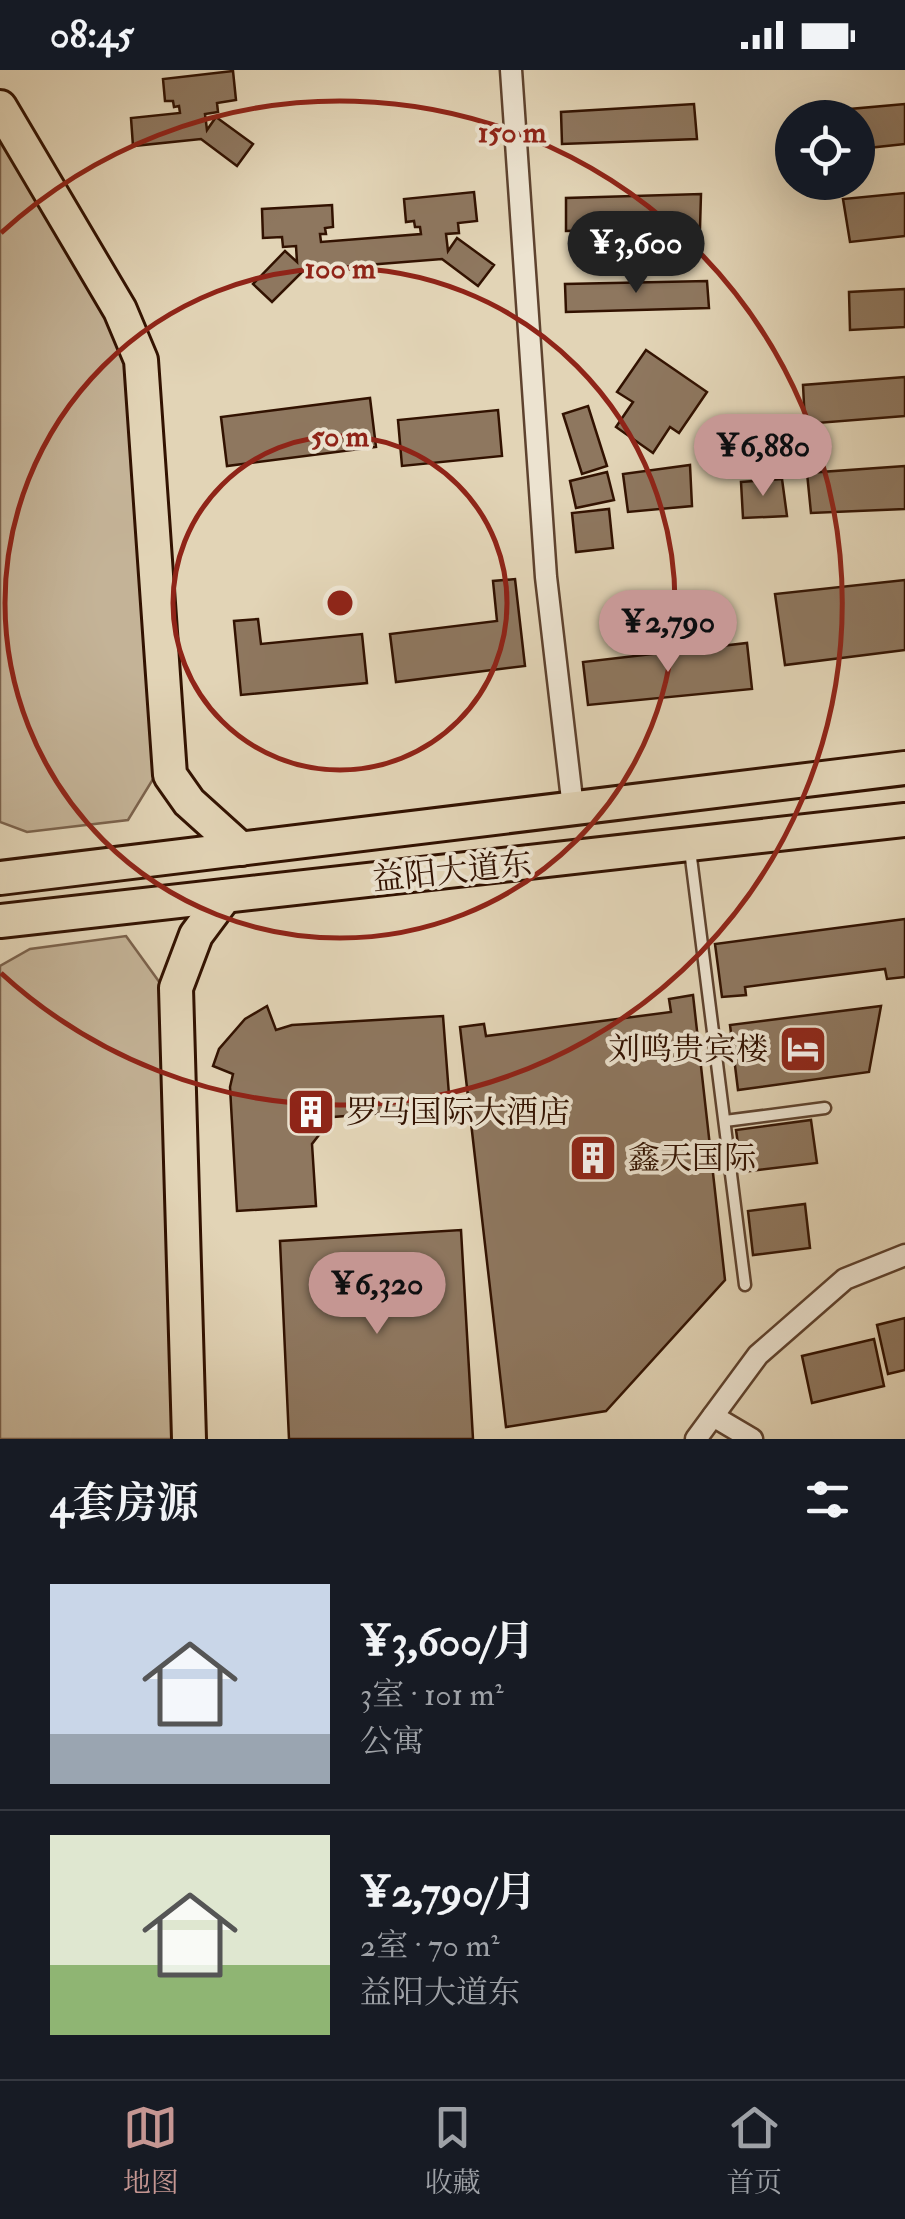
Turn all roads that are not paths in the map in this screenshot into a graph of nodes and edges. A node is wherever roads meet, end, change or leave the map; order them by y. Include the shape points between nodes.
1 (510, 70) edge
2 (0, 106) edge
3 (905, 768) edge
4 (573, 808) junction
5 (905, 820) edge
6 (690, 844) junction
7 (241, 848) junction
8 (0, 878) edge
9 (224, 896) junction
10 (0, 921) edge
11 (825, 1108) dead end
12 (724, 1121) junction
13 (905, 1255) edge
14 (745, 1285) dead end
15 (712, 1416) junction
16 (189, 1439) edge
17 (696, 1439) edge
18 (752, 1439) edge

1 - 4 street via 546,577
2 - 7 main road via 120,310 141,360 170,774 189,802
3 - 4 main road
4 - 7 main road
5 - 6 main road, 益阳大道东
6 - 9 main road, 益阳大道东
6 - 12 lane
7 - 8 main road
9 - 10 main road, 益阳大道东
9 - 16 main road via 196,935 176,988
11 - 12 lane
12 - 14 lane
13 - 15 street via 845,1279 758,1355
15 - 17 street
15 - 18 street

